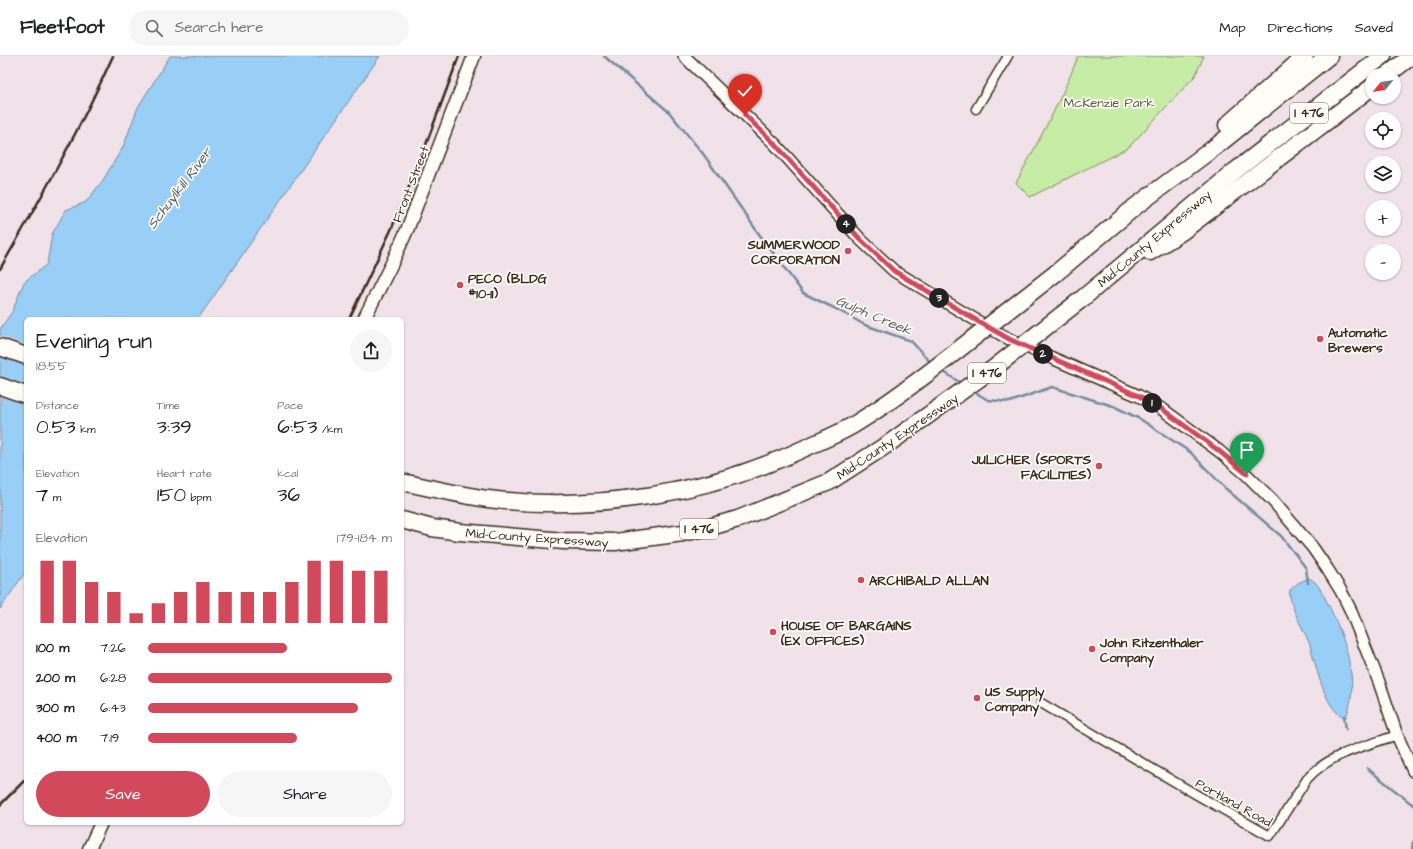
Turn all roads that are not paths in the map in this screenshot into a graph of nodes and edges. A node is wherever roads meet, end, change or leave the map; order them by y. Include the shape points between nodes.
1 (474, 56) edge
2 (684, 56) edge
3 (1008, 56) edge
4 (1305, 56) edge
5 (1328, 56) edge
6 (1383, 56) edge
7 (1412, 56) edge
8 (1396, 68) edge
9 (1365, 92) edge
10 (976, 109) dead end
11 (1136, 206) junction
12 (1083, 298) junction
13 (365, 317) edge
14 (0, 347) edge
15 (24, 355) edge
16 (0, 386) edge
17 (24, 394) edge
18 (404, 482) edge
19 (404, 520) edge
20 (1041, 703) dead end
21 (1397, 735) junction
22 (1413, 771) edge
23 (100, 825) edge
24 (90, 849) edge

1 - 13 main road, Front Street via 407,230
2 - 21 street via 775,144 860,239 894,271 1011,340 1139,396 1162,409 1247,474 1313,548 1341,591 1379,682
3 - 10 street
4 - 11 highway
5 - 11 highway, I 476 via 1219,144
6 - 12 highway, Mid-County Expressway / I 476 via 1235,171
7 - 8 highway
9 - 12 highway via 1183,231
11 - 18 highway, I 476, bridge via 1056,273 895,397 854,424 761,467 697,486 592,502 488,499
12 - 19 highway, Mid-County Expressway / I 476, bridge via 994,368 888,444 829,482 738,519 710,527 615,542 490,535 439,529
14 - 15 highway
16 - 17 highway
20 - 21 street, Portland Road via 1270,836 1315,770 1337,757
21 - 22 street
23 - 24 main road

